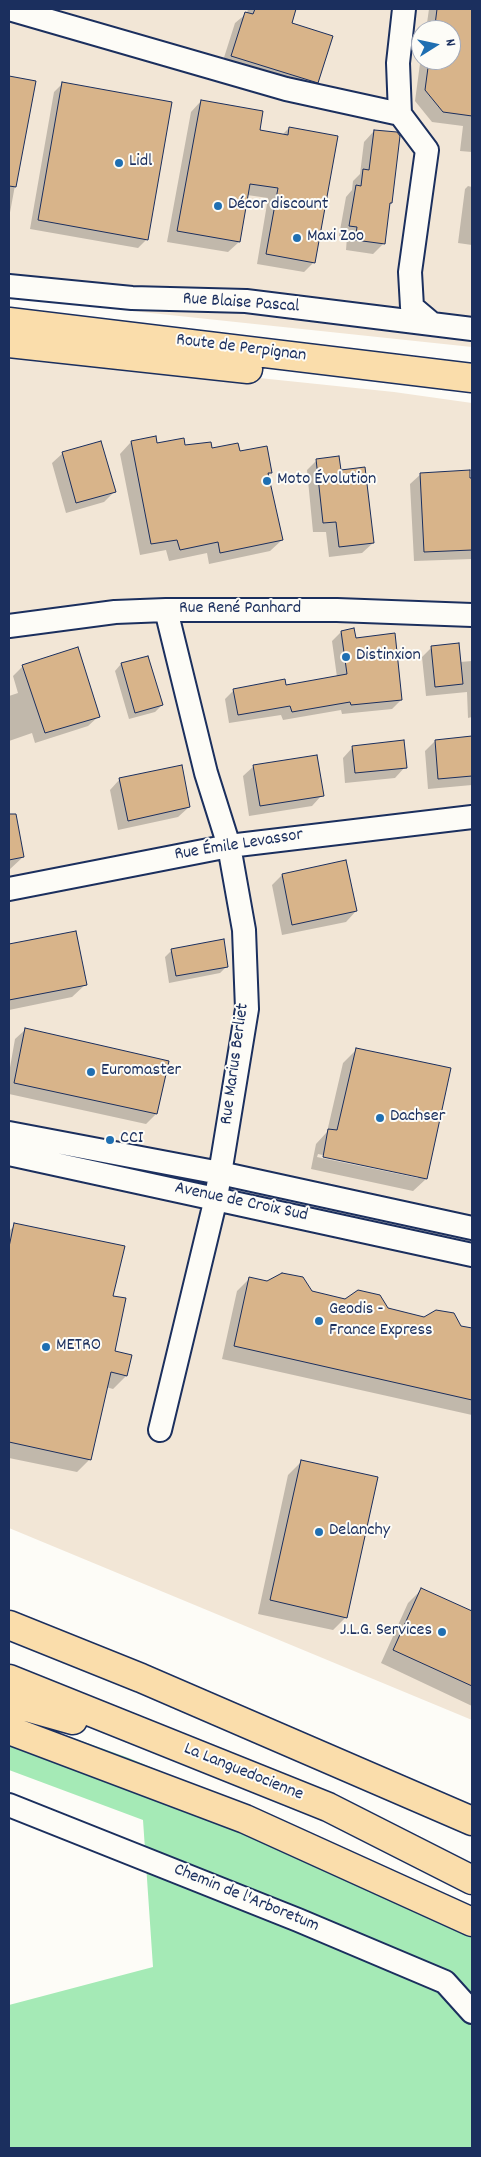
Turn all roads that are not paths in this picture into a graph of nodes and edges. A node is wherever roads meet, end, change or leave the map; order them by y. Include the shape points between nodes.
1 (9, 9) edge
2 (404, 9) edge
3 (400, 114) junction
4 (9, 286) edge
5 (9, 322) edge
6 (432, 323) junction
7 (472, 329) edge
8 (9, 343) edge
9 (472, 378) edge
10 (472, 397) edge
11 (166, 610) junction
12 (472, 615) edge
13 (9, 626) edge
14 (472, 816) edge
15 (229, 846) junction
16 (9, 889) edge
17 (9, 1133) edge
18 (9, 1154) edge
19 (220, 1173) junction
20 (216, 1198) junction
21 (472, 1228) edge
22 (472, 1255) edge
23 (160, 1430) dead end
24 (9, 1626) edge
25 (9, 1679) edge
26 (9, 1702) edge
27 (9, 1730) edge
28 (170, 1744) junction
29 (9, 1804) edge
30 (472, 1821) edge
31 (472, 1880) edge
32 (472, 1922) edge
33 (472, 2012) edge

1 - 3 street via 286,89
2 - 3 street via 398,63
3 - 6 street via 426,150 410,272 412,307
4 - 6 street, Rue Blaise Pascal via 132,298 246,301
5 - 9 main road, Route de Perpignan
6 - 7 street, Rue Blaise Pascal
8 - 10 main road, Route de Perpignan
11 - 12 street, Rue René Panhard via 337,610
11 - 13 street, Rue René Panhard via 115,612
11 - 15 street, Rue Marius Berliet via 203,764
14 - 15 street, Rue Émile Levassor
15 - 16 street, Rue Émile Levassor
15 - 19 street, Rue Marius Berliet via 244,930 247,1009
17 - 19 street, Avenue de Croix Sud
18 - 20 street, Avenue de Croix Sud
19 - 20 street, Rue Marius Berliet
19 - 21 street, Avenue de Croix Sud
20 - 22 street, Avenue de Croix Sud
20 - 23 street, Rue Marius Berliet
24 - 30 main road via 195,1700
25 - 28 main road, La Languedocienne
26 - 28 main road
27 - 32 main road via 245,1819
28 - 31 main road, La Languedocienne via 328,1808
29 - 33 street, Chemin de l'Arboretum via 445,1982

